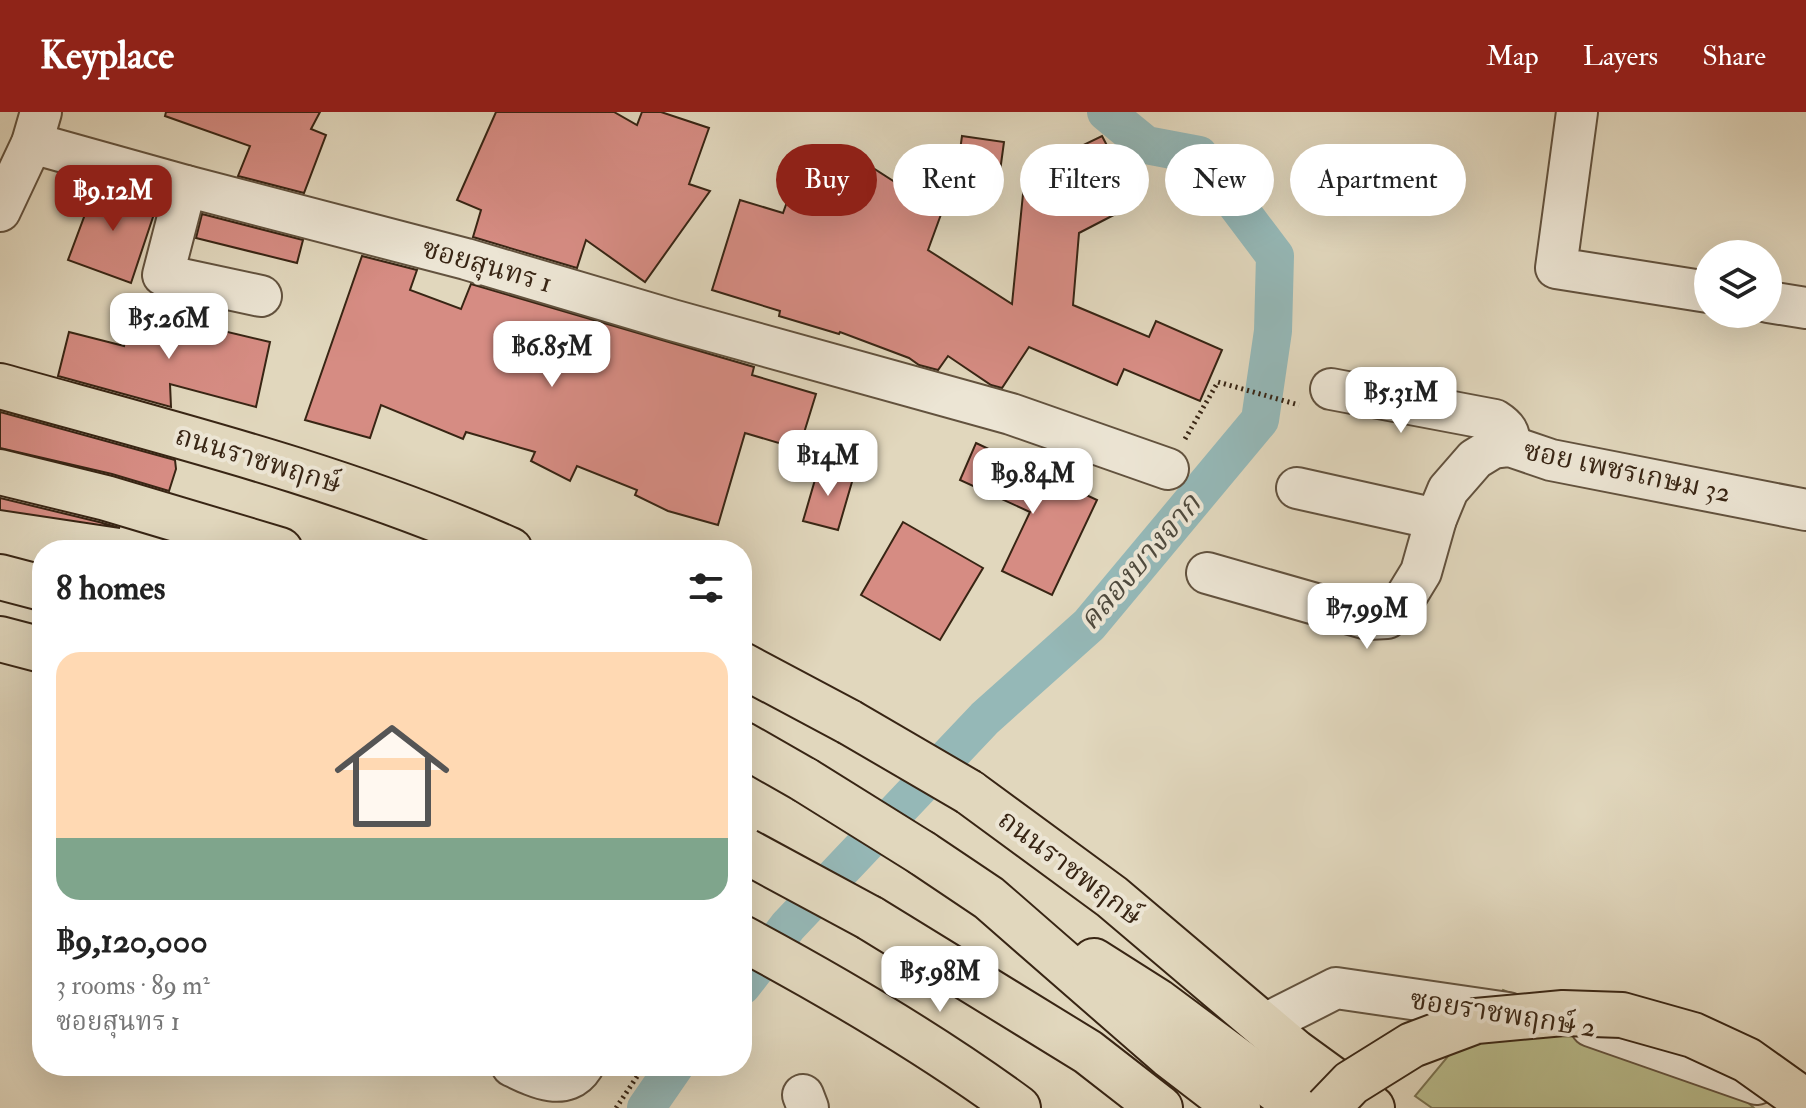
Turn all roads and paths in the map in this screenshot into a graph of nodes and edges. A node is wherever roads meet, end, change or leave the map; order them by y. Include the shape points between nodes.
1 (1577, 112) edge
2 (37, 127) edge
3 (186, 186) junction
4 (0, 211) edge
5 (1694, 290) edge
6 (261, 296) dead end
7 (1782, 304) edge
8 (1806, 308) edge
9 (0, 386) edge
10 (1331, 389) joint
11 (1510, 446) junction
12 (1168, 469) joint
13 (0, 472) edge
14 (1297, 488) dead end
15 (1806, 510) edge
16 (1436, 519) junction
17 (247, 540) edge
18 (487, 540) edge
19 (1207, 573) dead end
20 (0, 577) edge
21 (32, 585) edge
22 (0, 639) edge
23 (32, 647) edge
24 (752, 670) edge
25 (752, 750) edge
26 (752, 854) edge
27 (989, 898) junction
28 (752, 943) edge
29 (1279, 1038) junction
30 (533, 1076) edge
31 (575, 1076) edge
32 (637, 1076) edge
33 (1806, 1102) edge
34 (616, 1108) edge
35 (1018, 1108) edge
36 (1160, 1108) edge
37 (1238, 1108) edge
38 (1301, 1108) edge
39 (1327, 1108) edge
40 (1357, 1108) edge
41 (1372, 1108) edge
42 (1781, 1108) edge

1 - 5 street via 1556,268
2 - 3 street, ซอยสุนทร 1
2 - 4 street
3 - 6 street via 163,275
3 - 12 street, ซอยสุนทร 1 via 466,259 1011,414
7 - 8 street
9 - 18 main road, ถนนราชพฤกษ์ via 275,462
10 - 11 street via 1495,420 1510,434
10 - 12 path via 1326,413 1218,382
11 - 15 street, ซอย เพชรเกษม 32 via 1551,460
11 - 16 street, ซอย เพชรเกษม 32 via 1493,448 1475,459 1448,490
13 - 17 main road
14 - 16 street
16 - 19 street, ซอย เพชรเกษม 32 via 1421,572 1387,618 1368,619
20 - 21 main road
22 - 23 main road
24 - 29 main road, ถนนราชพฤกษ์, bridge via 969,792 1112,897
25 - 27 main road, bridge
26 - 36 main road, bridge via 870,918 1088,1052
27 - 37 main road
27 - 38 main road via 1157,1001
28 - 35 main road via 821,980
29 - 40 main road
29 - 41 main road, ถนนราชพฤกษ์
29 - 42 street, ซอยราชพฤกษ์ 2 via 1336,988 1586,1024 1755,1082
30 - 31 street via 566,1081
32 - 34 path
33 - 39 main road, bridge via 1747,1060 1693,1035 1622,1015 1563,1013 1476,1021 1412,1045 1351,1083

